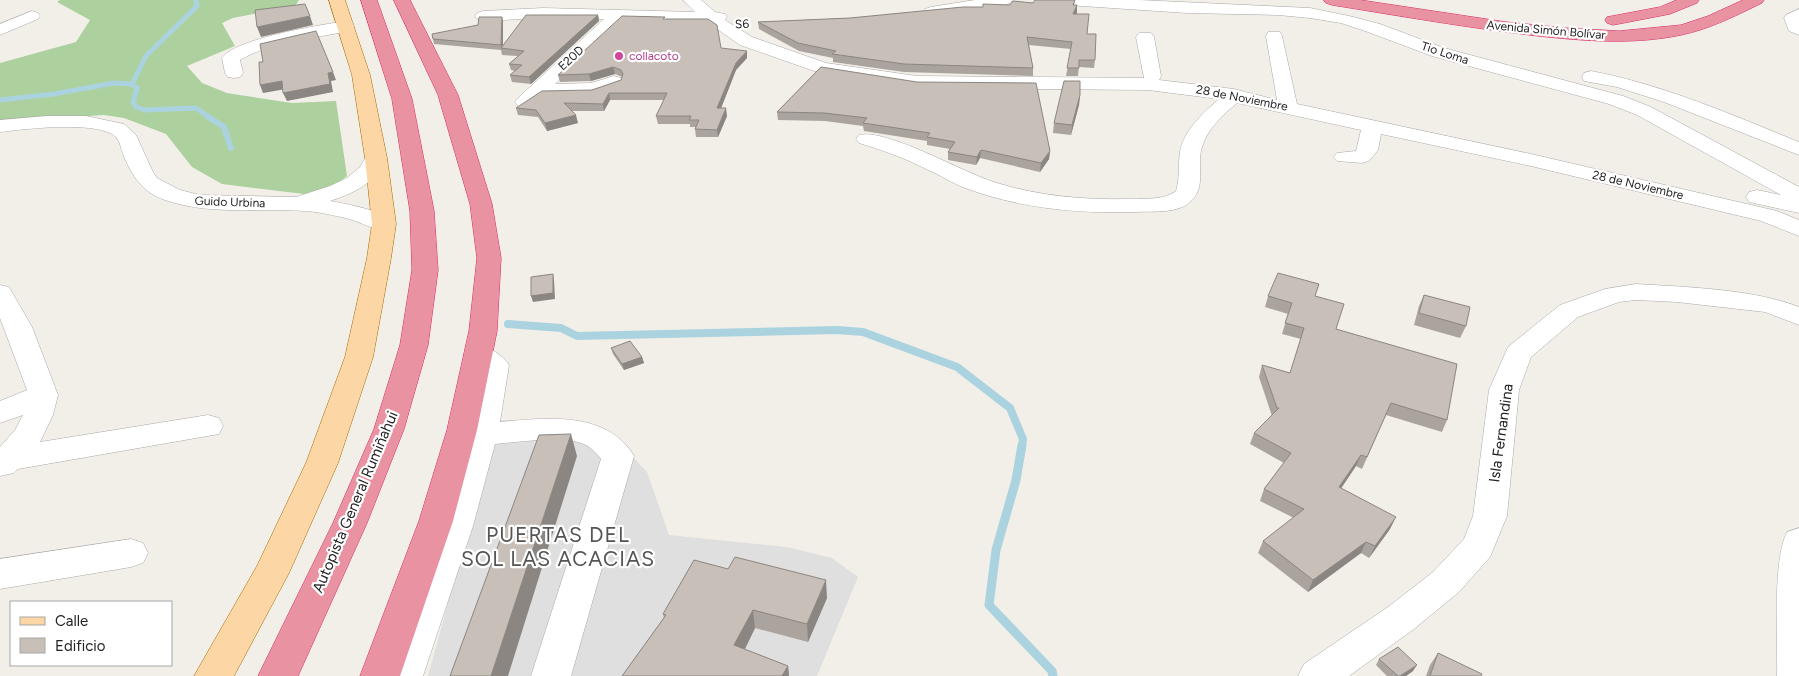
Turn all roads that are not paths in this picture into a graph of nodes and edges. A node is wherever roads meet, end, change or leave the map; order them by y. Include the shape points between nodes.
1 (337, 0) edge
2 (369, 0) edge
3 (402, 0) edge
4 (525, 0) edge
5 (691, 0) edge
6 (1004, 0) edge
7 (1067, 0) edge
8 (1332, 0) edge
9 (1398, 0) edge
10 (1691, 0) edge
11 (1756, 0) edge
12 (916, 13) edge
13 (504, 14) junction
14 (1799, 14) edge
15 (618, 15) junction
16 (32, 16) dead end
17 (483, 16) edge
18 (727, 18) edge
19 (346, 26) junction
20 (0, 30) edge
21 (1799, 30) edge
22 (1274, 36) dead end
23 (1145, 37) dead end
24 (1401, 38) junction
25 (234, 73) dead end
26 (1152, 76) junction
27 (614, 82) edge
28 (1234, 95) junction
29 (1287, 101) junction
30 (1372, 125) junction
31 (0, 126) edge
32 (866, 139) dead end
33 (1799, 149) edge
34 (1533, 154) junction
35 (1344, 157) dead end
36 (376, 158) junction
37 (1799, 196) edge
38 (288, 203) junction
39 (1799, 206) edge
40 (384, 224) junction
41 (1799, 229) edge
42 (0, 293) edge
43 (1785, 306) edge
44 (1799, 317) edge
45 (9, 330) edge
46 (478, 354) junction
47 (43, 395) junction
48 (0, 413) edge
49 (208, 426) dead end
50 (482, 434) junction
51 (4, 464) edge
52 (1799, 542) edge
53 (131, 553) dead end
54 (0, 574) edge
55 (214, 676) edge
56 (278, 676) edge
57 (380, 676) edge
58 (403, 676) edge
59 (551, 676) edge
60 (1318, 676) edge
61 (1797, 676) edge

1 - 19 main road
2 - 56 highway, Autopista General Rumiñahui via 402,99 422,210 425,270 414,345 389,430
3 - 46 highway via 448,95 481,204 489,258
4 - 13 street
5 - 18 street, 28 de Noviembre
6 - 12 street
7 - 24 street, Tio Loma via 1310,13 1343,19
8 - 11 highway, Avenida Simón Bolívar via 1500,27 1571,35 1622,36 1671,32 1702,24
9 - 10 highway, Avenida Simón Bolívar via 1524,19 1598,21 1641,17
13 - 15 street
13 - 17 street
14 - 21 street via 1792,18
15 - 18 street
15 - 27 street, E20D via 531,96 593,89
16 - 20 street
18 - 26 street via 783,46 856,67 940,74
18 - 28 street, 28 de Noviembre via 746,41 823,68 854,74 918,82 1148,84
19 - 25 street via 242,52 231,58
19 - 36 main road via 361,75
22 - 29 street
23 - 26 street
24 - 33 street via 1419,38 1509,64 1640,87
24 - 37 street, Tio Loma via 1438,52 1616,100 1644,111
26 - 29 street via 1218,83
28 - 29 street, 28 de Noviembre
28 - 32 street via 1202,127 1192,147 1184,196 1160,204 1115,206 1047,202 967,180 899,149
29 - 30 street, 28 de Noviembre
29 - 34 street
30 - 34 street, 28 de Noviembre
30 - 35 street via 1368,150 1362,157
31 - 38 street, Guido Urbina via 73,120 115,126 126,134 144,178 154,188 193,202
34 - 39 street
34 - 41 street, 28 de Noviembre via 1768,216
36 - 38 street via 369,172 349,186 321,197
36 - 40 main road
38 - 40 street via 326,206 358,213
40 - 55 main road via 359,357 322,463 272,573
42 - 45 street
43 - 44 street, Isla Fernandina
43 - 60 street, Isla Fernandina via 1636,292 1614,295 1570,311 1518,354 1504,390 1490,516 1478,547 1446,582
45 - 47 street
46 - 50 street via 495,365
46 - 57 highway via 462,430 436,521
47 - 48 street
47 - 51 street via 28,436
49 - 51 street
50 - 58 street via 456,526
50 - 59 street via 552,430 576,432 598,438 618,456
52 - 61 street via 1796,566
53 - 54 street

